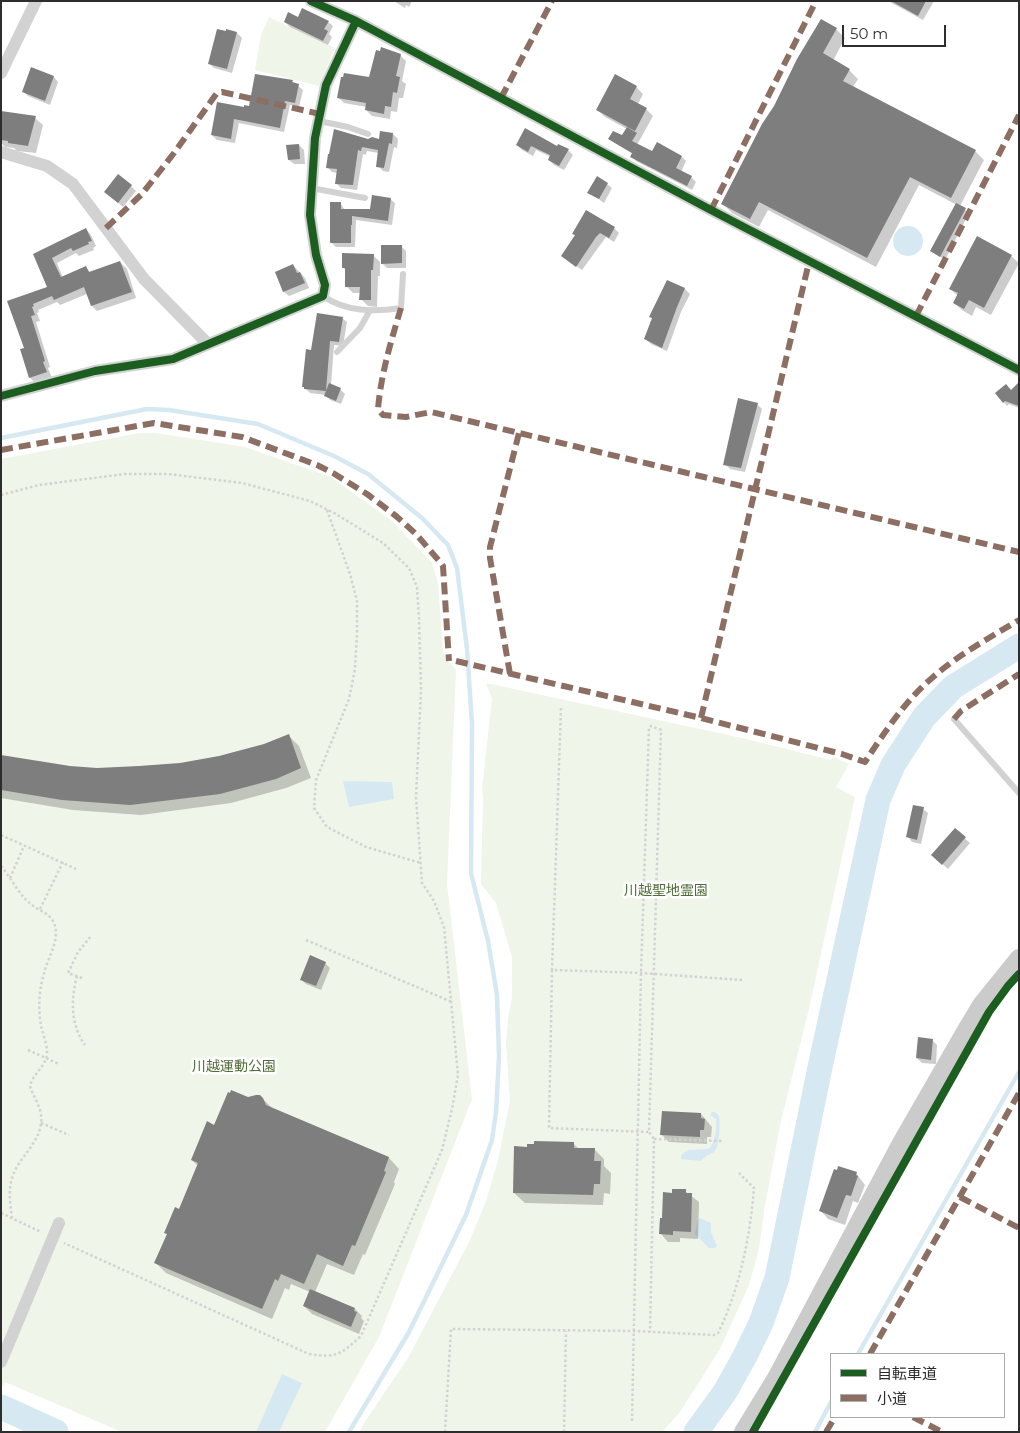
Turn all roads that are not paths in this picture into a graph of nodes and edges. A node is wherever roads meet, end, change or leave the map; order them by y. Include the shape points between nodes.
1 (36, 1) edge
2 (311, 1) edge
3 (356, 21) junction
4 (1, 73) edge
5 (319, 121) junction
6 (368, 134) dead end
7 (1, 152) edge
8 (311, 188) junction
9 (365, 198) dead end
10 (403, 274) dead end
11 (323, 296) junction
12 (369, 312) junction
13 (208, 344) junction
14 (337, 352) dead end
15 (1019, 370) edge
16 (1, 396) edge
17 (954, 719) dead end
18 (1019, 793) edge
19 (1019, 958) edge
20 (60, 1223) dead end
21 (1, 1362) edge
22 (743, 1432) edge

1 - 4 street
2 - 3 street
3 - 5 street via 326,85
3 - 15 street via 719,215
5 - 6 lane
5 - 8 street
7 - 13 street via 47,166 73,184 144,279
8 - 9 lane
8 - 11 street via 310,215 325,285
10 - 12 lane via 401,308
11 - 12 lane via 332,302
11 - 13 street
12 - 14 lane via 360,328
13 - 16 street via 173,359 95,372
17 - 18 lane
19 - 22 street via 981,1005 966,1030 901,1143 776,1378
20 - 21 street

